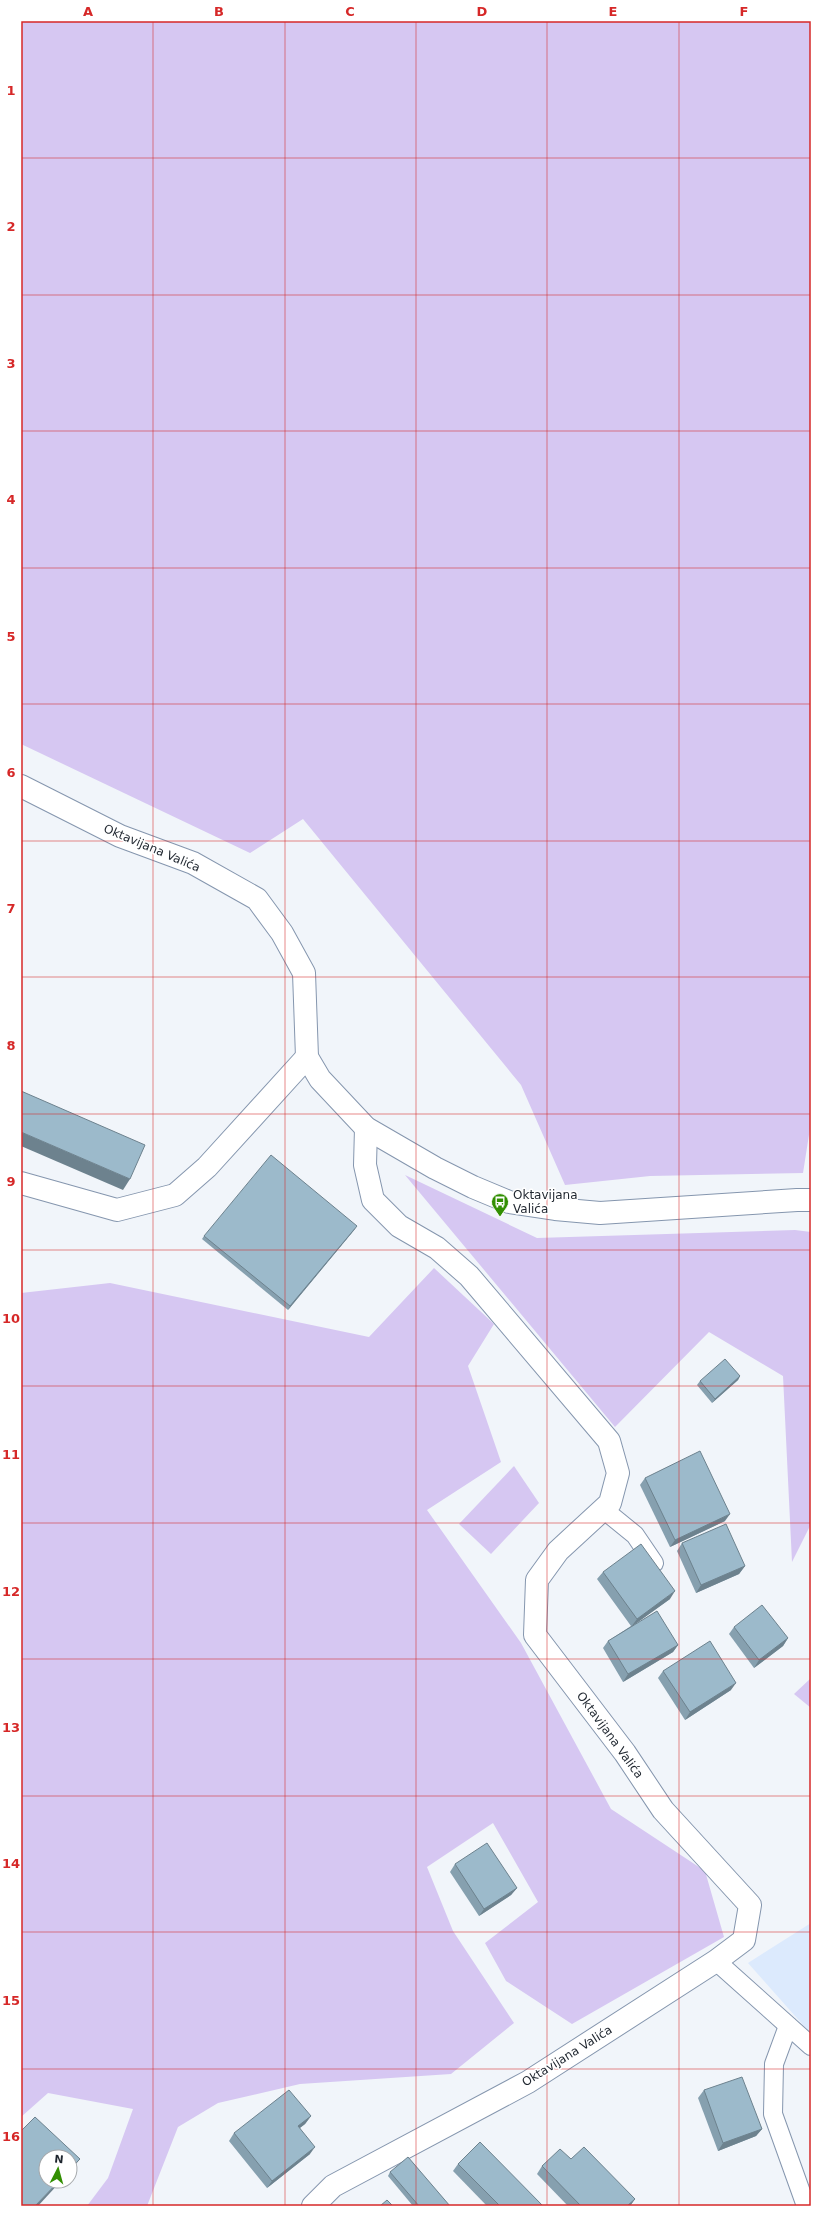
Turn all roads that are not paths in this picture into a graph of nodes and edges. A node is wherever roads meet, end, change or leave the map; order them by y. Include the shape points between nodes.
1 (21, 786) edge
2 (307, 1057) junction
3 (366, 1128) junction
4 (21, 1183) edge
5 (811, 1200) edge
6 (603, 1509) junction
7 (664, 1578) edge
8 (716, 1961) junction
9 (788, 2026) junction
10 (811, 2046) edge
11 (313, 2206) edge
12 (806, 2206) edge

1 - 2 street, Oktavijana Valića via 120,836 193,863 257,899 282,933 304,973
2 - 3 street, Oktavijana Valića via 320,1079
2 - 4 street via 208,1167 175,1195 117,1210
3 - 5 street, Oktavijana Valića via 435,1168 509,1202 600,1213
3 - 6 street, Oktavijana Valića via 365,1166 373,1200 399,1226 437,1248 469,1276 609,1441 618,1473 610,1503
6 - 7 lane via 635,1535
6 - 8 street, Oktavijana Valića via 558,1551 537,1580 535,1635 624,1753 663,1810 750,1905 744,1940
8 - 9 lane
8 - 11 street, Oktavijana Valića via 528,2082 333,2186
9 - 10 lane
9 - 12 lane via 774,2064 773,2114

